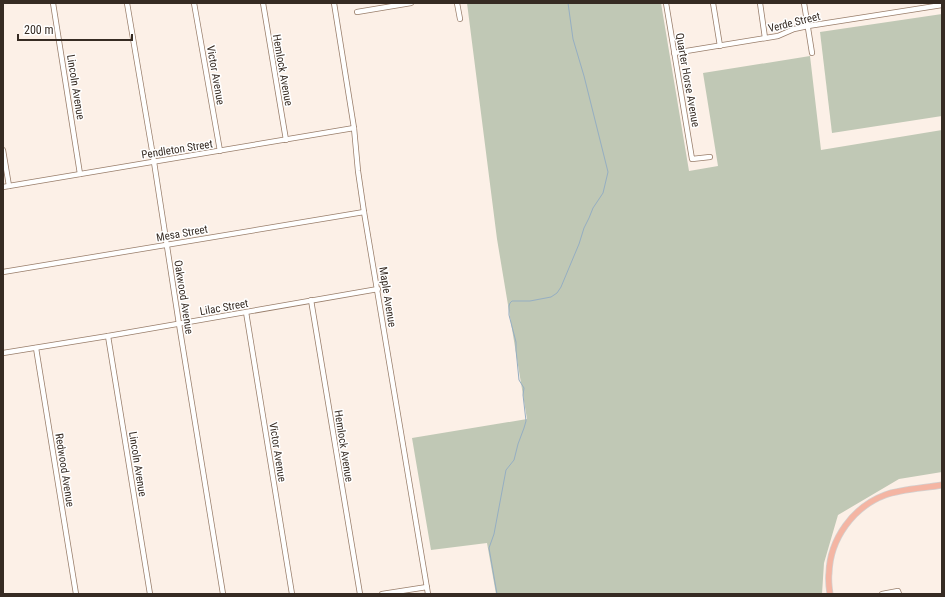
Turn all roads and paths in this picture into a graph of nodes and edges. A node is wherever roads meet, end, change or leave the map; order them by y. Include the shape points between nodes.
1 (53, 3) edge
2 (127, 3) edge
3 (194, 3) edge
4 (263, 3) edge
5 (334, 3) edge
6 (411, 3) edge
7 (457, 3) edge
8 (666, 3) edge
9 (713, 3) edge
10 (760, 3) edge
11 (804, 3) edge
12 (942, 5) edge
13 (357, 12) dead end
14 (460, 19) dead end
15 (808, 26) junction
16 (765, 38) junction
17 (720, 46) junction
18 (674, 53) junction
19 (812, 53) dead end
20 (354, 128) junction
21 (286, 140) junction
22 (3, 150) edge
23 (220, 151) junction
24 (710, 157) dead end
25 (154, 162) junction
26 (80, 174) junction
27 (8, 186) junction
28 (3, 187) edge
29 (364, 212) junction
30 (167, 245) junction
31 (3, 272) edge
32 (378, 289) junction
33 (311, 300) junction
34 (246, 312) junction
35 (179, 324) junction
36 (108, 336) junction
37 (36, 348) junction
38 (3, 354) edge
39 (942, 485) edge
40 (427, 586) junction
41 (899, 593) edge
42 (76, 594) edge
43 (150, 594) edge
44 (224, 594) edge
45 (292, 594) edge
46 (360, 594) edge
47 (382, 594) edge
48 (428, 594) edge
49 (830, 594) edge
50 (882, 594) edge

1 - 26 street, Lincoln Avenue
2 - 25 street, Oakwood Avenue
3 - 23 street, Victor Avenue
4 - 21 street, Hemlock Avenue
5 - 20 street, Maple Avenue
6 - 13 street
7 - 14 street
8 - 18 street, Quarter Horse Avenue
9 - 17 street
10 - 16 street
11 - 15 street
12 - 15 street, Verde Street
15 - 16 street, Verde Street
15 - 19 street
16 - 17 street, Verde Street
17 - 18 street, Verde Street
18 - 24 street, Quarter Horse Avenue via 692,159
20 - 21 street, Pendleton Street
20 - 29 street, Maple Avenue
21 - 23 street, Pendleton Street
22 - 27 street
23 - 25 street, Pendleton Street
25 - 26 street, Pendleton Street
25 - 30 street, Oakwood Avenue
26 - 27 street, Pendleton Street
27 - 28 street, Pendleton Street
29 - 30 street, Mesa Street
29 - 32 street, Maple Avenue
30 - 31 street, Mesa Street
30 - 35 street, Oakwood Avenue
32 - 33 street, Lilac Street
32 - 40 street, Maple Avenue
33 - 34 street, Lilac Street
33 - 46 street, Hemlock Avenue
34 - 35 street, Lilac Street
34 - 45 street, Victor Avenue
35 - 36 street, Lilac Street
35 - 44 street, Oakwood Avenue
36 - 37 street, Lilac Street
36 - 43 street, Lincoln Avenue
37 - 38 street, Lilac Street
37 - 42 street, Redwood Avenue
39 - 49 main road via 884,495 865,505 853,516 840,534 832,553 829,572
40 - 47 street
40 - 48 street, Maple Avenue
41 - 50 street

